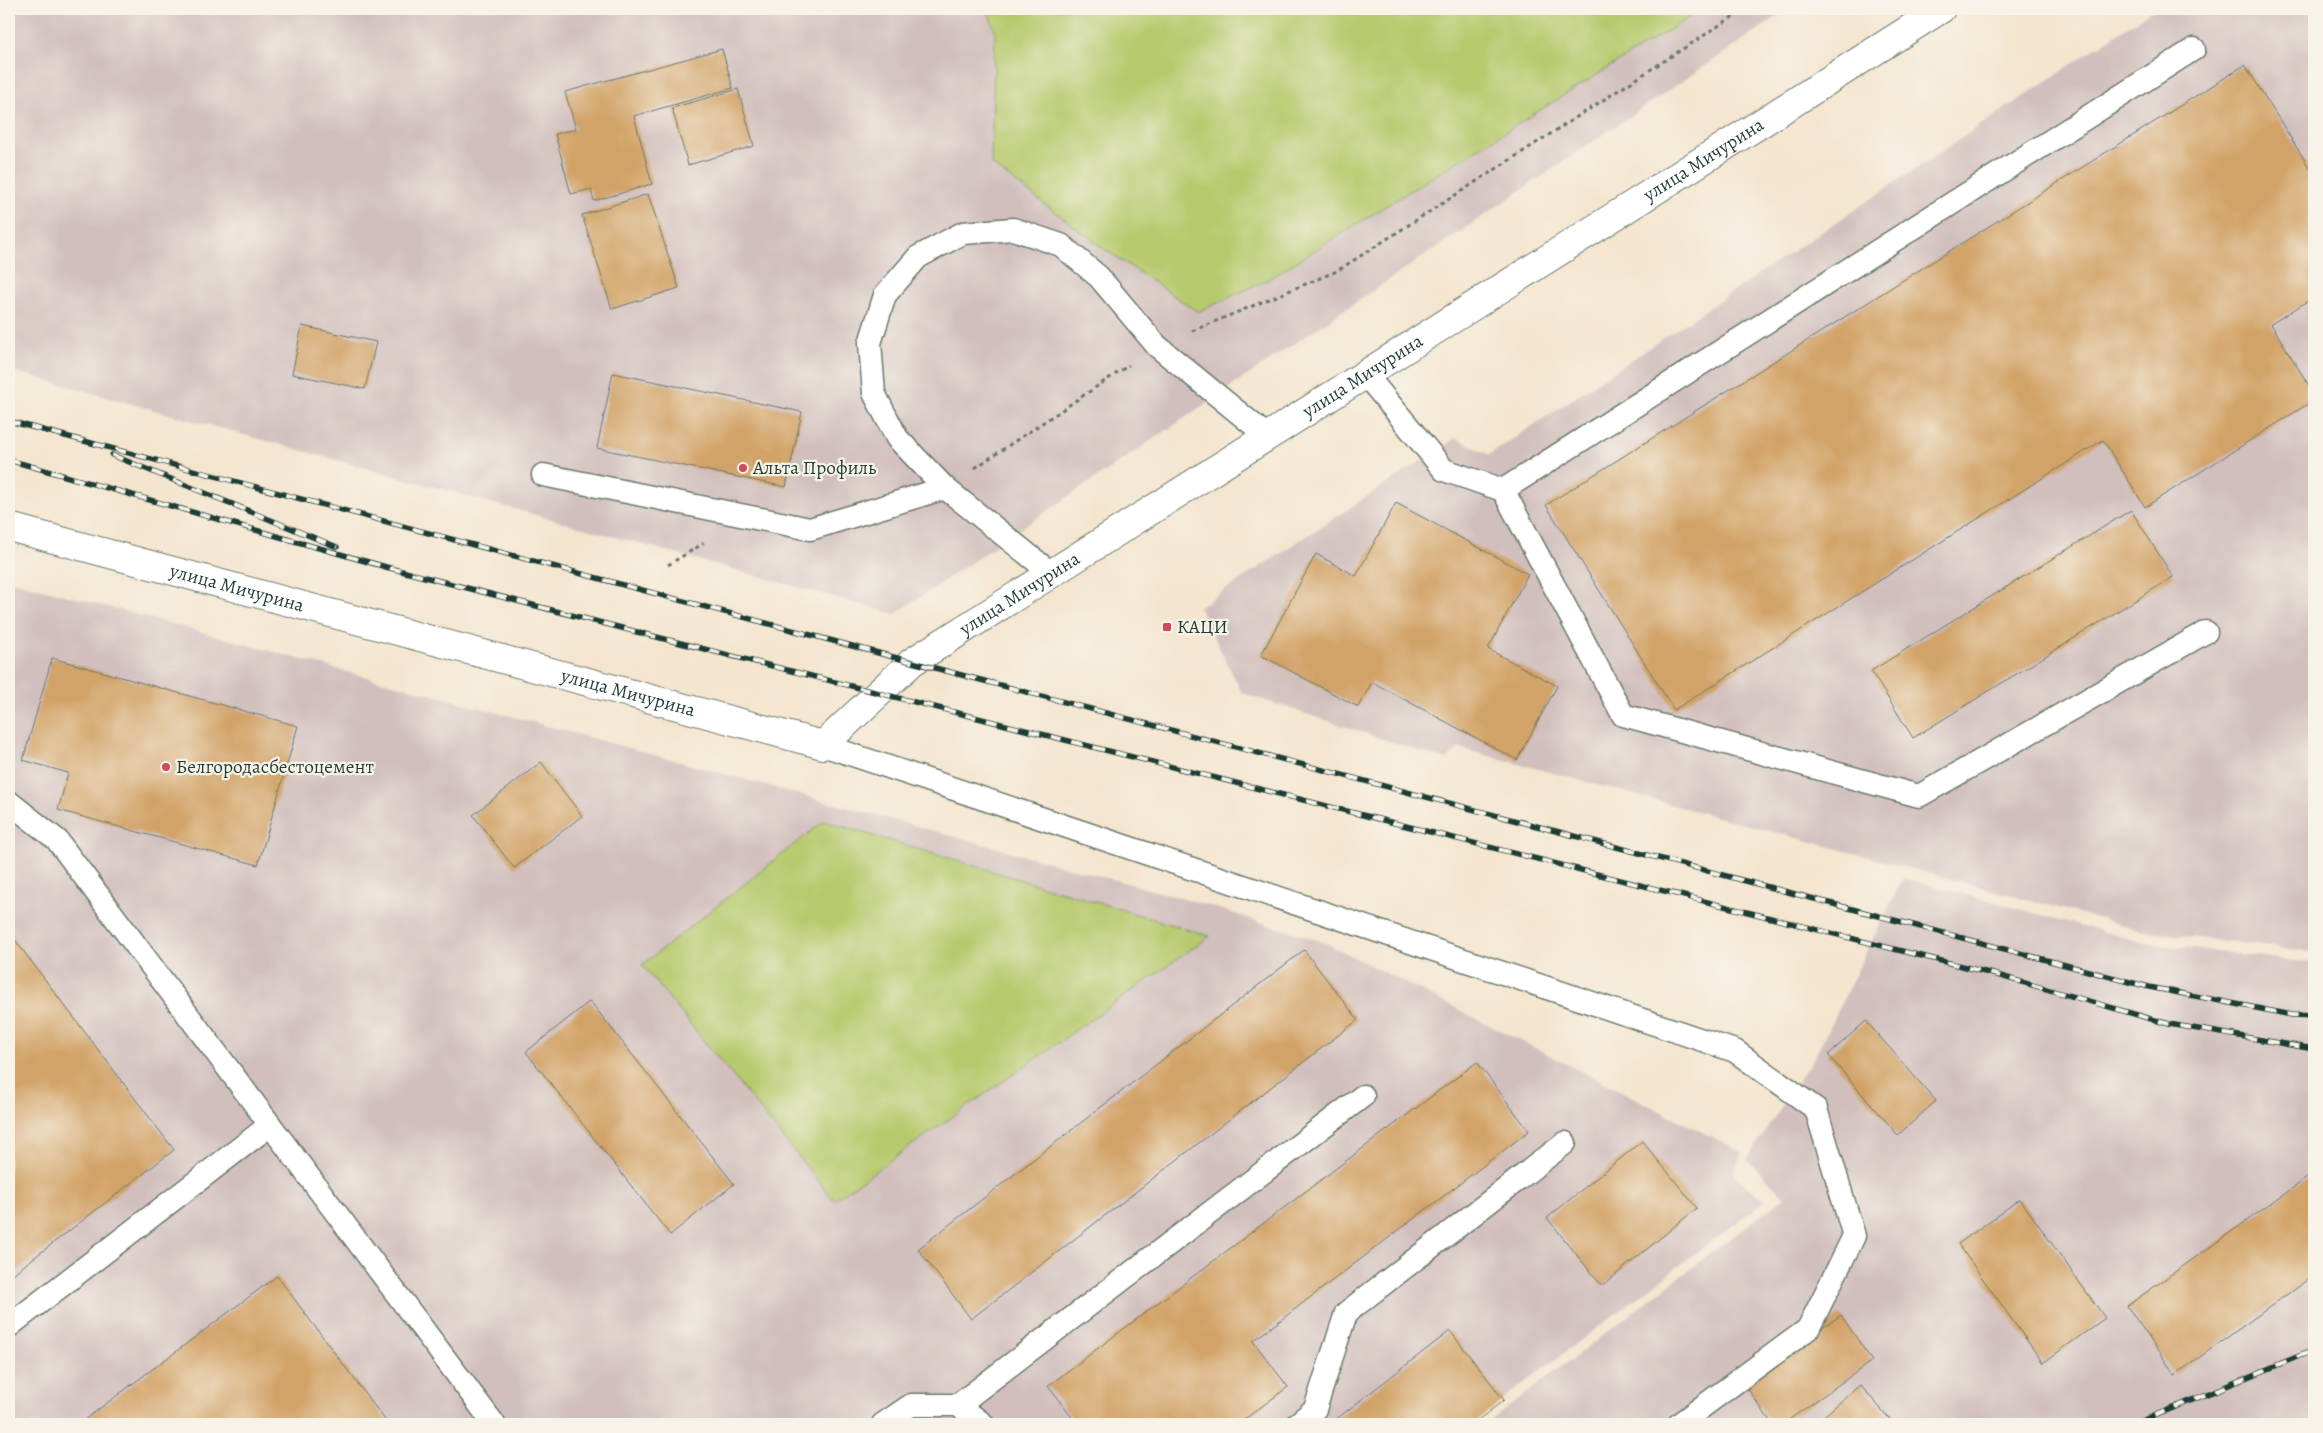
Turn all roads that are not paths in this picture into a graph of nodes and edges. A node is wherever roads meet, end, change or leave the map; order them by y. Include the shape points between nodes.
1 (1941, 9) edge
2 (2194, 49) dead end
3 (1366, 375) junction
4 (1267, 436) junction
5 (543, 475) dead end
6 (945, 488) junction
7 (1503, 490) junction
8 (9, 527) edge
9 (1051, 573) junction
10 (2206, 632) dead end
11 (823, 745) junction
12 (9, 802) edge
13 (1363, 1096) dead end
14 (270, 1125) junction
15 (1565, 1142) dead end
16 (9, 1326) edge
17 (958, 1405) junction
18 (494, 1424) edge
19 (883, 1424) edge
20 (983, 1424) edge
21 (1297, 1424) edge
22 (1679, 1424) edge

1 - 3 street, улица Мичурина
2 - 7 lane
3 - 4 street, улица Мичурина
3 - 7 lane via 1444,470
4 - 6 lane via 1157,346 1099,277 1061,245 1013,229 963,233 918,257 886,295 870,343 874,393 897,438
4 - 9 street, улица Мичурина
5 - 6 lane via 810,529
6 - 9 lane
7 - 10 lane via 1623,715 1919,796
8 - 11 street, улица Мичурина
9 - 11 street, улица Мичурина via 912,662
11 - 22 lane via 1735,1051 1816,1109 1854,1236 1808,1329
12 - 14 lane via 57,840
13 - 17 lane
14 - 16 lane
14 - 18 lane
15 - 21 lane via 1346,1313 1315,1410
17 - 19 lane via 911,1405
17 - 20 lane

